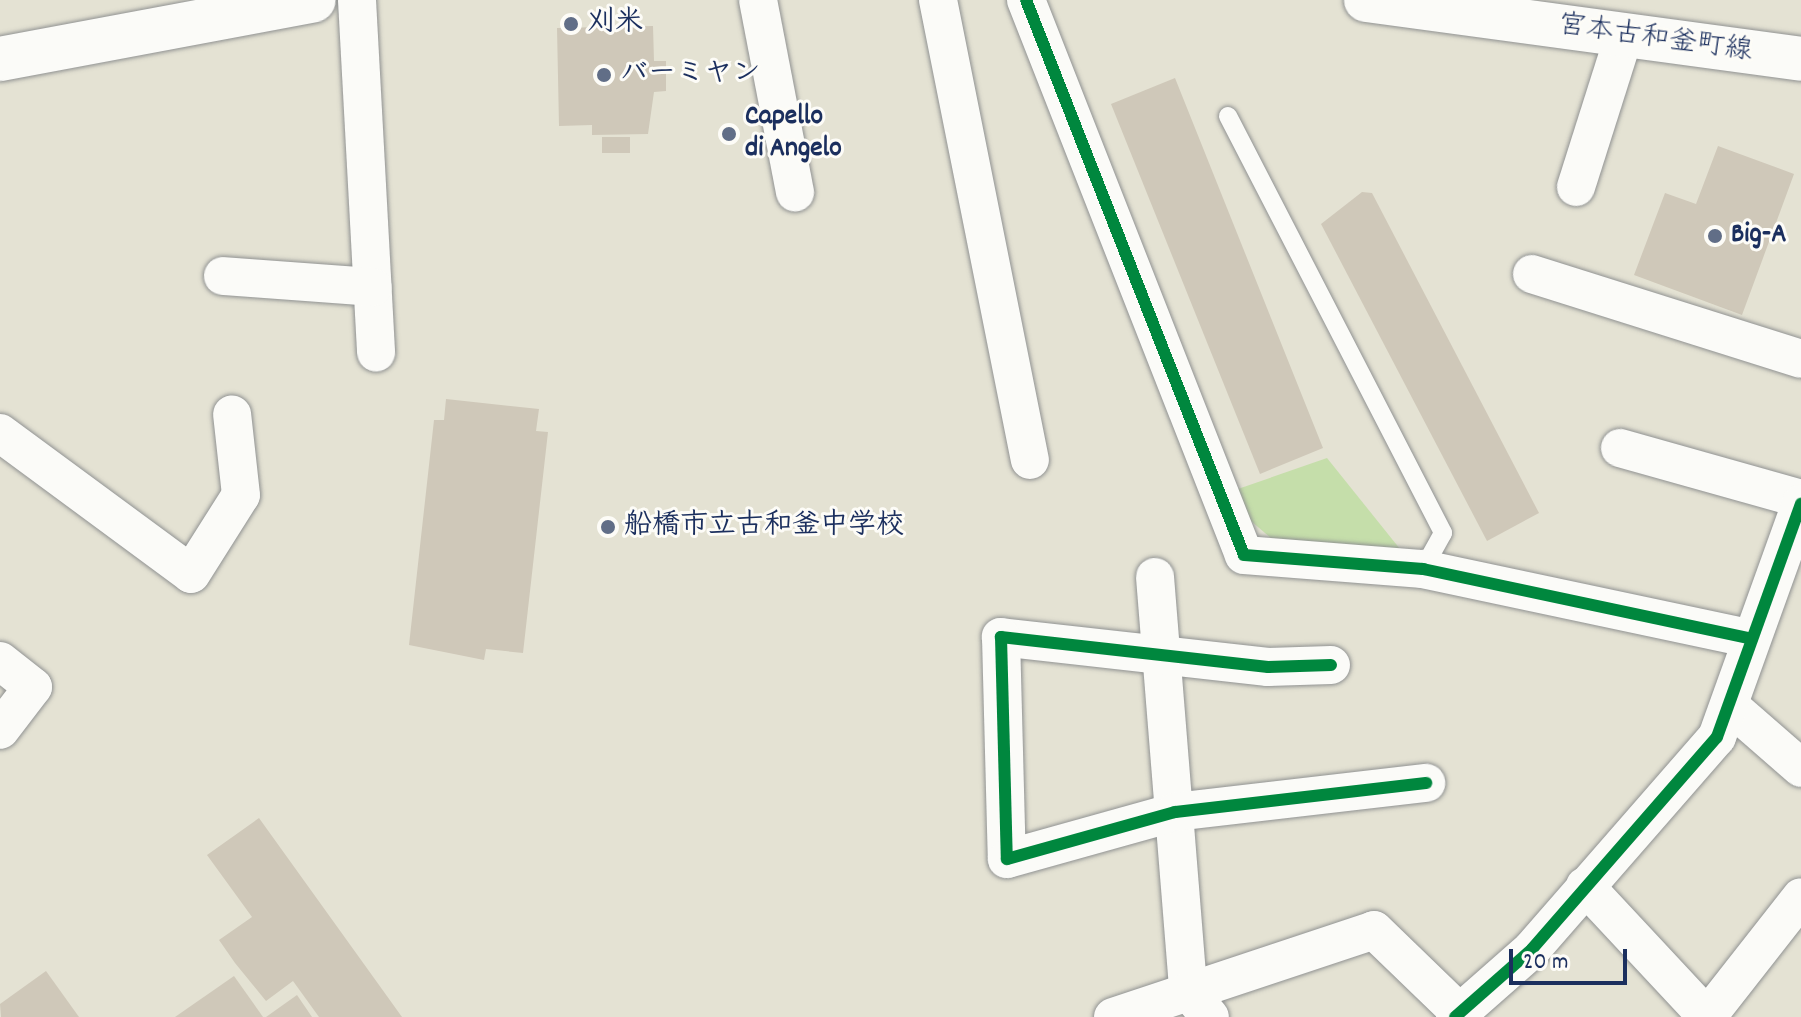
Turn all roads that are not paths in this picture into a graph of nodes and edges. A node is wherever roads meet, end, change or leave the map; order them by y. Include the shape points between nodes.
1 (314, 0) edge
2 (357, 0) edge
3 (758, 0) edge
4 (938, 0) edge
5 (1026, 0) edge
6 (1366, 0) edge
7 (1492, 9) edge
8 (1624, 36) junction
9 (0, 59) edge
10 (1801, 59) edge
11 (1228, 116) dead end
12 (1576, 187) dead end
13 (795, 192) dead end
14 (1532, 274) dead end
15 (223, 276) dead end
16 (373, 287) junction
17 (376, 352) dead end
18 (1801, 359) edge
19 (232, 414) dead end
20 (0, 433) edge
21 (1620, 448) dead end
22 (1030, 460) dead end
23 (1801, 501) edge
24 (1791, 556) edge
25 (1423, 569) junction
26 (1155, 577) dead end
27 (1749, 638) junction
28 (1162, 654) junction
29 (0, 661) edge
30 (1331, 665) dead end
31 (1730, 706) junction
32 (0, 730) edge
33 (1801, 768) edge
34 (1426, 783) dead end
35 (1175, 812) junction
36 (1585, 886) junction
37 (1801, 897) edge
38 (1199, 1004) edge
39 (1460, 1015) edge
40 (1113, 1017) edge
41 (1707, 1017) edge

1 - 9 street
2 - 16 street
3 - 13 street
4 - 22 street
5 - 25 street via 1244,555
6 - 7 street, 宮本古和釜町線
7 - 8 street, 宮本古和釜町線
8 - 10 street, 宮本古和釜町線
8 - 12 street
11 - 25 lane via 1443,533
14 - 18 street
15 - 16 street
16 - 17 street
19 - 20 street via 241,495 191,574
21 - 23 street
23 - 24 street
24 - 27 street
25 - 27 street
26 - 28 street
27 - 31 street
28 - 30 street via 1268,667
28 - 35 street
28 - 35 street via 1001,637 1007,859
29 - 32 street via 33,687
31 - 33 street
31 - 36 street via 1717,737
34 - 35 street
35 - 38 street
36 - 39 street via 1532,949
36 - 41 street
37 - 41 street
38 - 39 street via 1374,930
38 - 40 street

